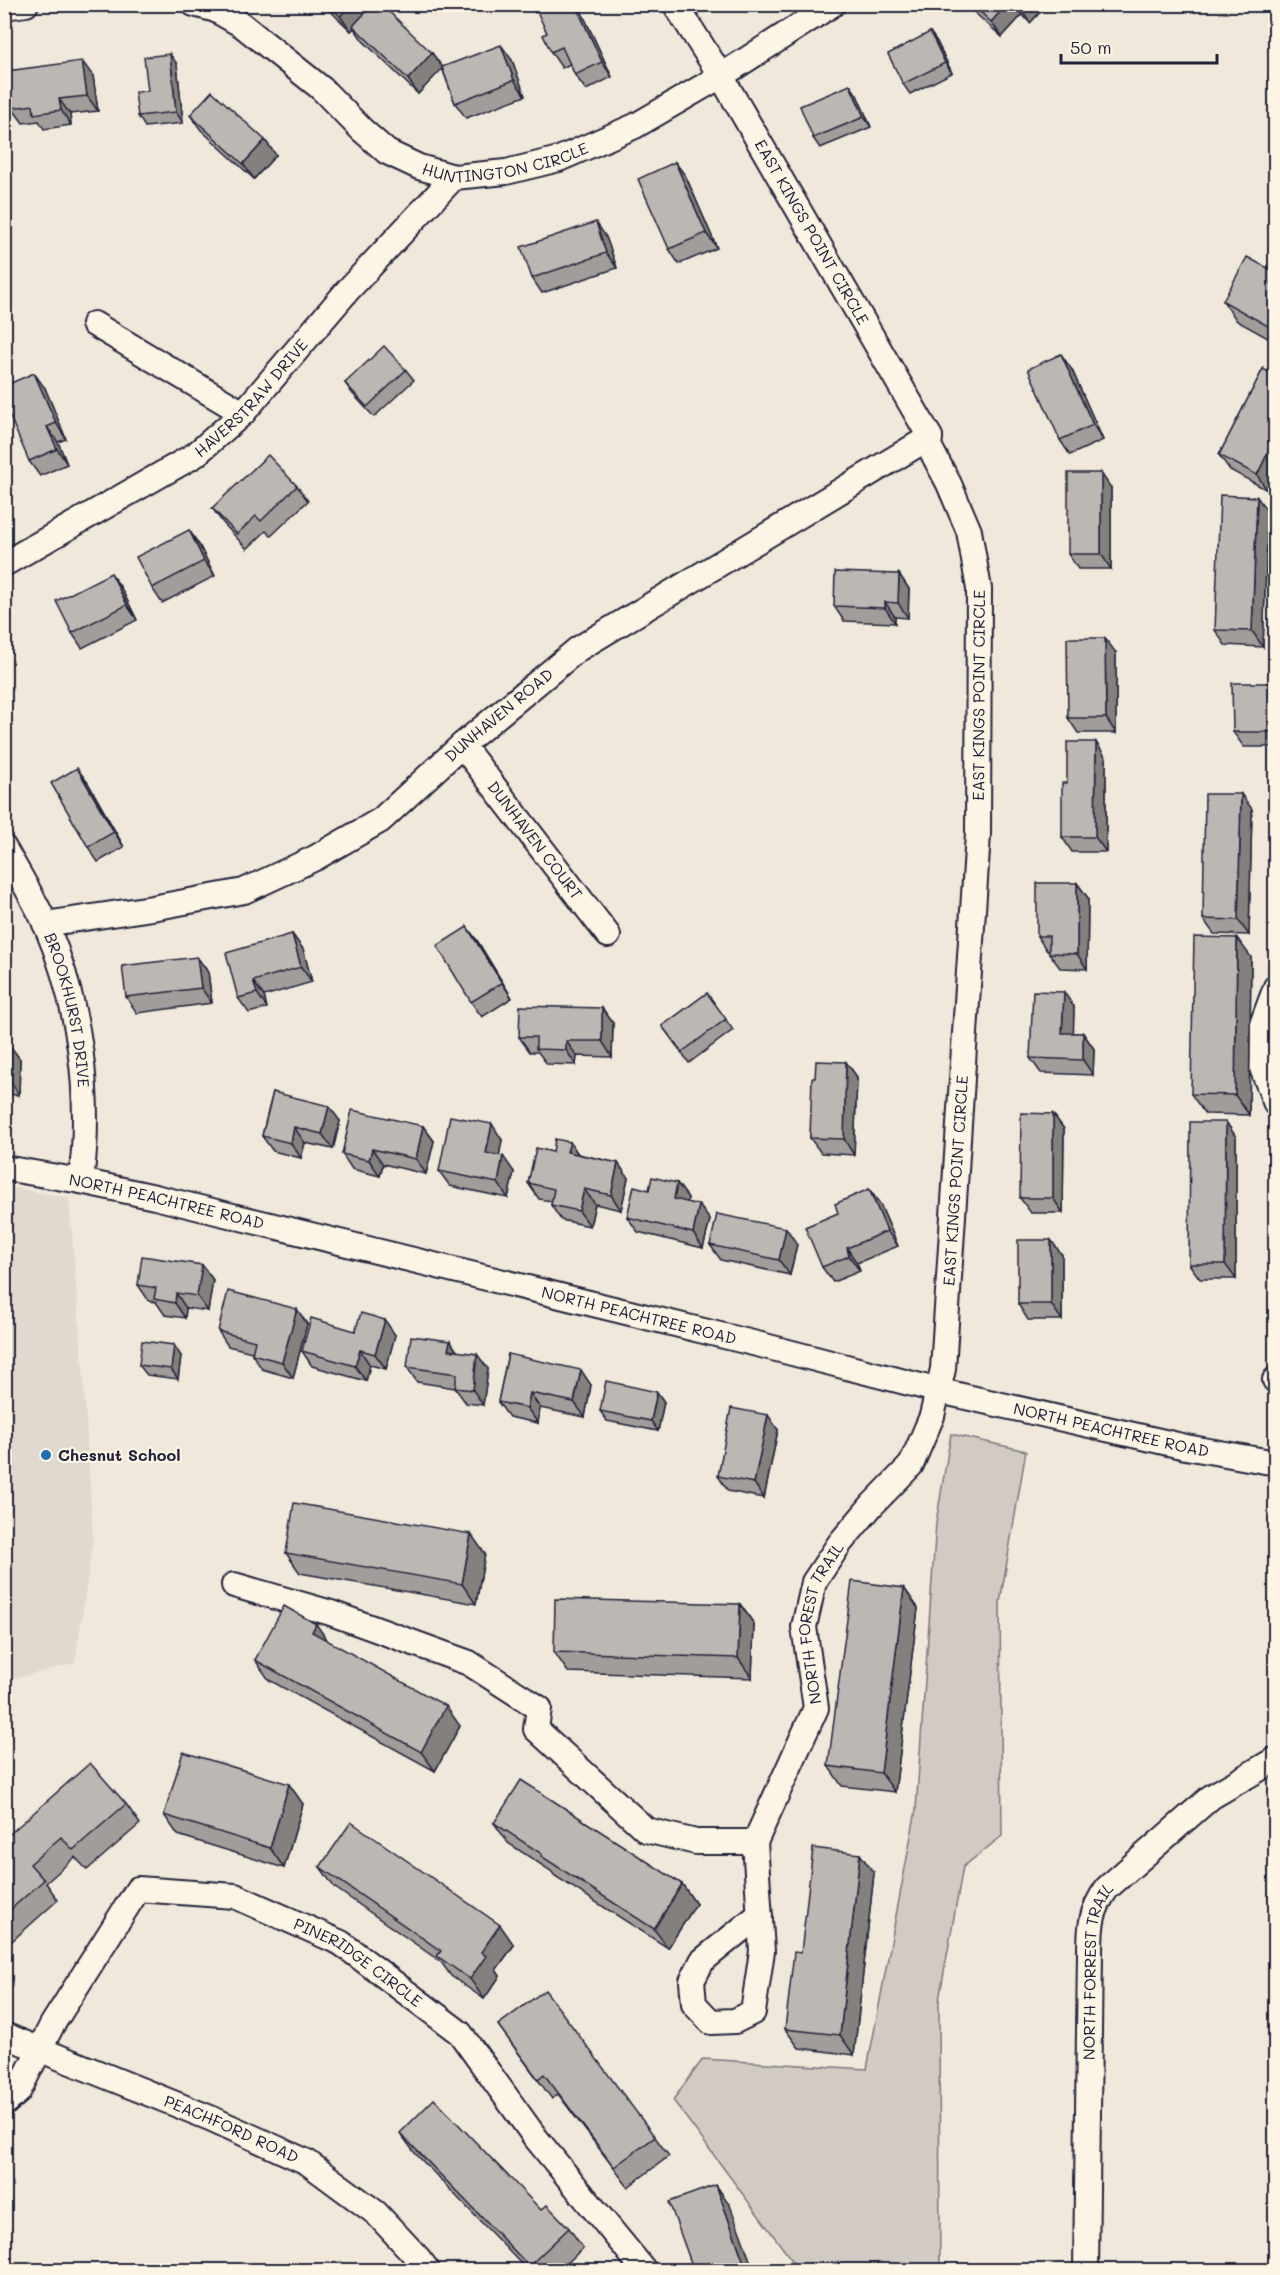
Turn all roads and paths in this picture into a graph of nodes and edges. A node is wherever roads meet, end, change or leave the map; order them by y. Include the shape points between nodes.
1 (26, 4) edge
2 (194, 4) edge
3 (675, 4) edge
4 (833, 4) edge
5 (4, 7) edge
6 (721, 76) junction
7 (454, 177) junction
8 (94, 324) dead end
9 (243, 413) junction
10 (930, 436) junction
11 (4, 564) edge
12 (462, 745) junction
13 (4, 848) edge
14 (45, 924) junction
15 (608, 935) dead end
16 (1275, 987) edge
17 (1275, 1104) edge
18 (4, 1168) edge
19 (81, 1181) junction
20 (940, 1391) junction
21 (1275, 1463) edge
22 (234, 1585) dead end
23 (1275, 1759) edge
24 (755, 1842) junction
25 (760, 1914) dead end
26 (4, 2035) edge
27 (40, 2050) junction
28 (4, 2104) edge
29 (427, 2271) edge
30 (644, 2271) edge
31 (1086, 2271) edge

1 - 5 street
2 - 7 street, HUNTINGTON CIRCLE via 216,10 242,25 322,89 387,152
3 - 6 street, EAST KINGS POINT CIRCLE
4 - 6 street, HUNTINGTON CIRCLE
6 - 7 street, HUNTINGTON CIRCLE via 635,126 559,159 506,172
6 - 10 street, EAST KINGS POINT CIRCLE
7 - 9 street, HAVERSTRAW DRIVE via 348,290
8 - 9 street
9 - 11 street, HAVERSTRAW DRIVE via 195,455
10 - 12 street, DUNHAVEN ROAD via 578,649
10 - 20 street, EAST KINGS POINT CIRCLE via 928,446 969,531 979,589 978,834
12 - 14 street, DUNHAVEN ROAD via 381,820 315,858 244,891
12 - 15 street, DUNHAVEN COURT
13 - 14 street, BROOKHURST DRIVE
14 - 19 street, BROOKHURST DRIVE via 76,1023 86,1093
16 - 17 street via 1260,1030 1260,1063
18 - 19 street, NORTH PEACHTREE ROAD
19 - 20 street, NORTH PEACHTREE ROAD
20 - 21 street, NORTH PEACHTREE ROAD
20 - 24 street, NORTH FOREST TRAIL via 911,1466 840,1543 814,1582 804,1627 816,1708
22 - 24 street via 331,1613 469,1663 539,1708 536,1729 646,1830 696,1842
23 - 31 street, NORTH FORREST TRAIL via 1211,1797 1107,1888 1096,1903 1090,1923 1089,1952
24 - 25 street
26 - 27 street, PEACHFORD ROAD
27 - 28 street via 18,2092
27 - 29 street, PEACHFORD ROAD via 190,2109 308,2162 376,2213
27 - 30 street, PINERIDGE CIRCLE via 138,1889 235,1896 341,1943 460,2033 535,2137

